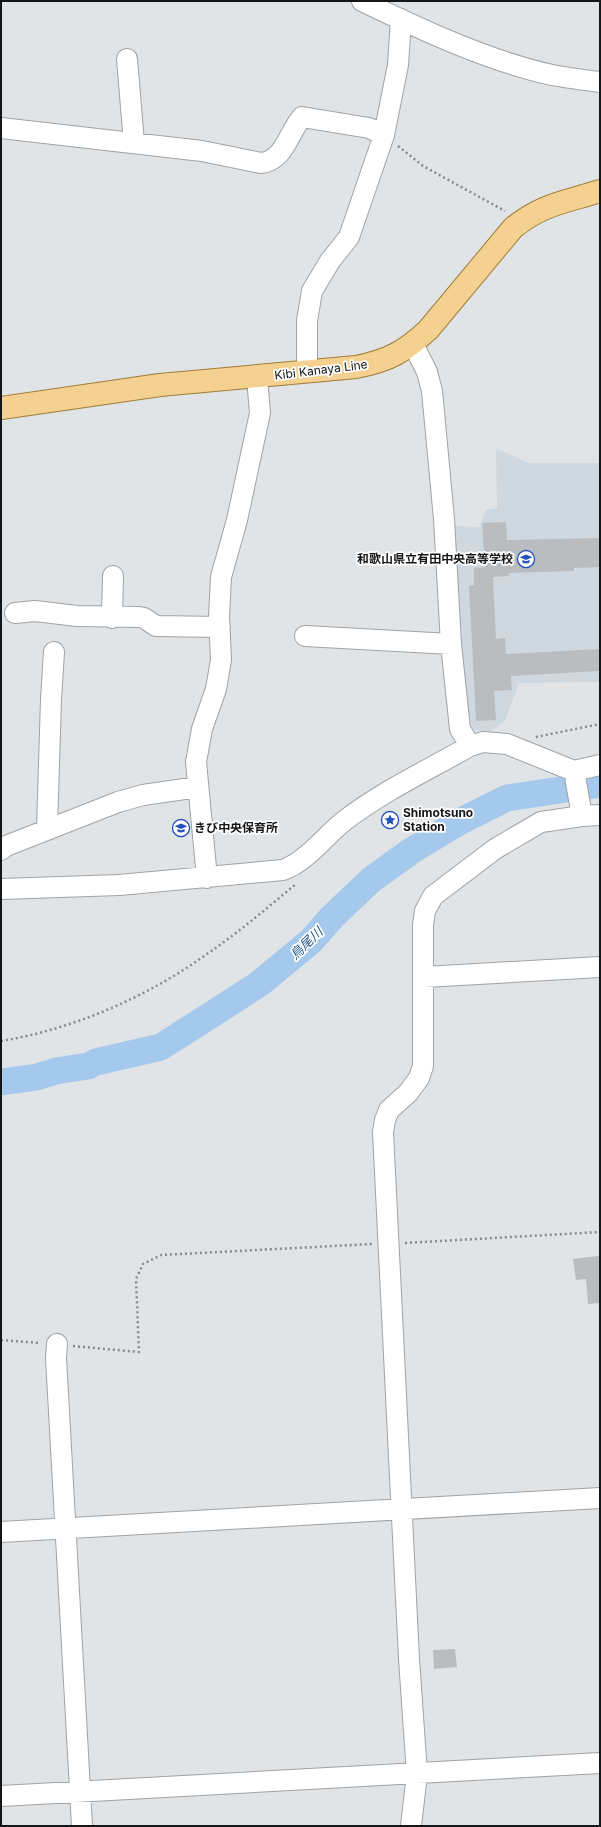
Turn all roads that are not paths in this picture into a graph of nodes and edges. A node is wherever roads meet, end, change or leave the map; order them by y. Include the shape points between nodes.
1 (362, 1) edge
2 (401, 20) junction
3 (127, 59) dead end
4 (600, 82) edge
5 (1, 128) edge
6 (384, 134) junction
7 (134, 143) junction
8 (600, 191) edge
9 (413, 344) junction
10 (307, 372) junction
11 (256, 378) junction
12 (1, 408) edge
13 (113, 576) dead end
14 (15, 613) dead end
15 (112, 618) junction
16 (220, 627) junction
17 (305, 636) dead end
18 (451, 644) junction
19 (54, 652) dead end
20 (470, 746) junction
21 (600, 765) edge
22 (574, 774) junction
23 (198, 787) junction
24 (588, 813) edge
25 (48, 829) junction
26 (1, 850) edge
27 (207, 878) junction
28 (1, 889) edge
29 (600, 967) edge
30 (424, 977) junction
31 (57, 1344) road end
32 (600, 1498) edge
33 (402, 1508) junction
34 (66, 1529) junction
35 (1, 1532) edge
36 (600, 1763) edge
37 (417, 1774) junction
38 (81, 1792) junction
39 (1, 1796) edge
40 (82, 1826) edge
41 (411, 1826) edge

1 - 2 street
2 - 4 street via 485,55 551,74
2 - 6 street via 398,65
3 - 7 street
5 - 7 street
6 - 7 street via 368,128 302,117 276,158 261,163 202,150
6 - 10 street via 350,237 330,261 312,291 307,321
8 - 9 main road, Kibi Kanaya Line via 540,209 522,220 428,330
9 - 10 main road, Kibi Kanaya Line via 393,357 371,364
9 - 18 street via 432,391 444,519
10 - 11 main road, Kibi Kanaya Line
11 - 12 main road, Kibi Kanaya Line via 160,386
11 - 16 street via 260,413 237,520 221,577
13 - 15 street
14 - 15 street via 35,611
15 - 16 street via 139,617 156,626
16 - 23 street via 220,660 216,689 198,745
17 - 18 street
18 - 20 street via 460,728
19 - 25 street
20 - 22 street via 483,742 508,744
20 - 27 street via 369,804 344,821 292,866 283,870
21 - 22 street
22 - 24 street
23 - 25 street via 143,795
23 - 27 street
24 - 30 street via 541,822 495,848 433,896 425,912 423,925
25 - 26 street
27 - 28 street via 119,885
29 - 30 street
30 - 33 street via 423,1066 419,1078 408,1093 389,1110 383,1132
31 - 34 street
32 - 33 street
33 - 34 street
33 - 37 street
34 - 35 street
34 - 38 street
36 - 37 street
37 - 38 street
37 - 41 street
38 - 39 street
38 - 40 street

